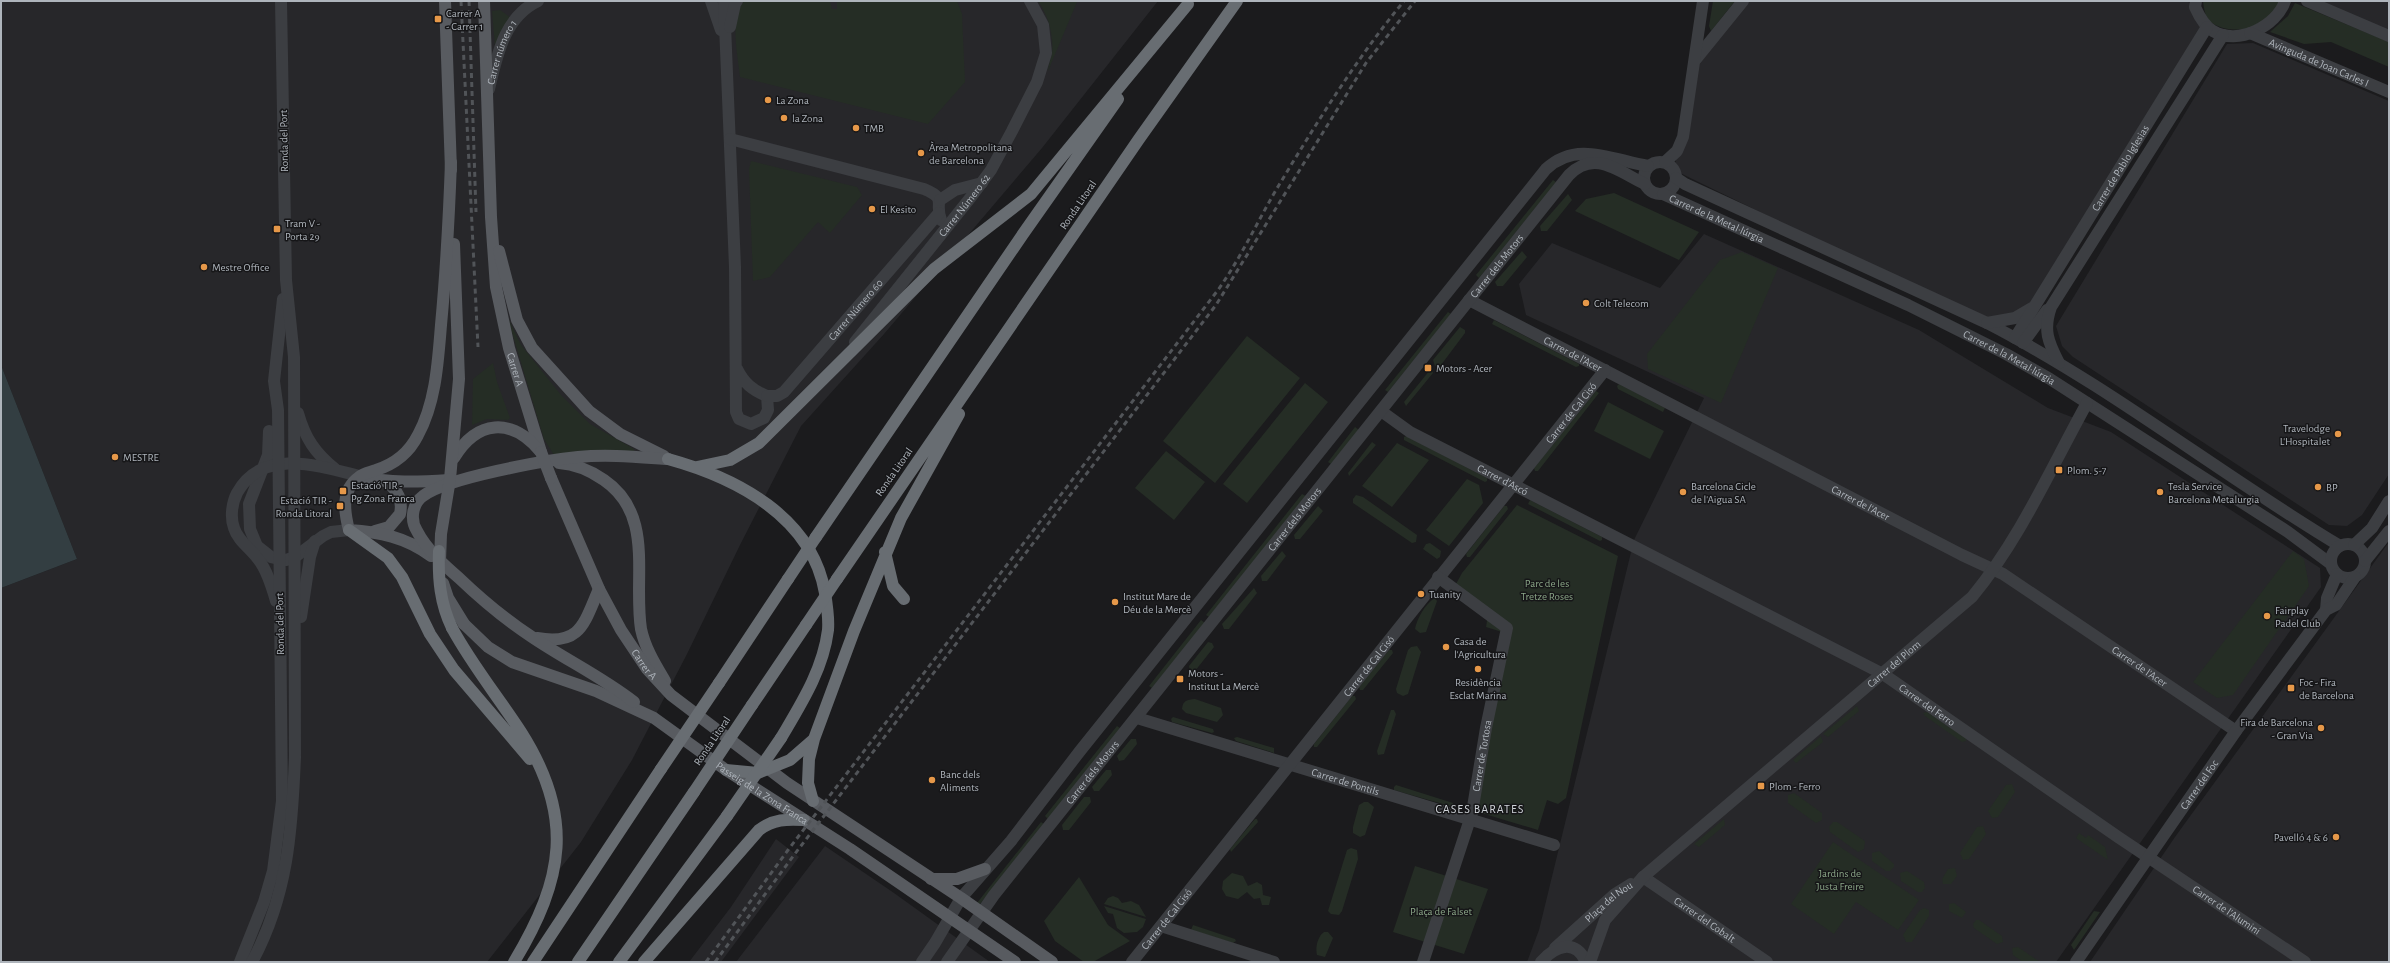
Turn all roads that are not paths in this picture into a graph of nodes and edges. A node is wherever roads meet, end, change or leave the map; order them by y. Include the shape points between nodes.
1 (281, 1) edge
2 (445, 1) edge
3 (484, 1) edge
4 (538, 1) edge
5 (711, 1) edge
6 (724, 1) edge
7 (737, 1) edge
8 (1030, 1) edge
9 (1237, 1) edge
10 (1704, 1) edge
11 (1743, 1) edge
12 (2285, 1) edge
13 (2307, 1) edge
14 (1189, 2) edge
15 (2193, 3) edge
16 (2207, 27) junction
17 (2250, 33) junction
18 (2223, 35) junction
19 (2389, 36) edge
20 (727, 48) junction
21 (1696, 59) junction
22 (488, 92) junction
23 (2389, 92) edge
24 (730, 139) junction
25 (451, 162) junction
26 (1665, 162) junction
27 (1648, 166) junction
28 (1676, 178) junction
29 (982, 182) junction
30 (1645, 184) junction
31 (1663, 194) junction
32 (940, 200) junction
33 (939, 213) junction
34 (491, 217) junction
35 (947, 228) junction
36 (286, 280) junction
37 (1469, 300) junction
38 (2051, 307) junction
39 (2032, 308) junction
40 (1019, 316) junction
41 (1987, 324) junction
42 (2002, 331) junction
43 (2022, 339) junction
44 (1981, 340) junction
45 (2059, 363) junction
46 (737, 369) junction
47 (1605, 370) junction
48 (2050, 379) junction
49 (274, 381) junction
50 (817, 383) junction
51 (294, 394) junction
52 (767, 396) junction
53 (2087, 403) junction
54 (1381, 411) junction
55 (541, 458) junction
56 (454, 459) junction
57 (668, 459) junction
58 (294, 463) junction
59 (277, 464) junction
60 (697, 467) junction
61 (263, 470) junction
62 (338, 471) junction
63 (359, 476) junction
64 (469, 479) junction
65 (387, 482) junction
66 (1513, 484) junction
67 (2389, 501) edge
68 (349, 530) junction
69 (2389, 530) edge
70 (372, 531) junction
71 (315, 541) junction
72 (1627, 543) joint
73 (2354, 545) junction
74 (2340, 546) junction
75 (439, 551) joint
76 (885, 552) junction
77 (295, 557) junction
78 (278, 559) junction
79 (2366, 561) junction
80 (449, 569) junction
81 (2334, 569) junction
82 (1994, 571) junction
83 (1438, 577) junction
84 (2355, 577) junction
85 (599, 589) junction
86 (904, 599) dead end
87 (2326, 610) junction
88 (280, 622) junction
89 (458, 626) junction
90 (532, 638) junction
91 (296, 650) junction
92 (1883, 674) junction
93 (676, 700) junction
94 (654, 718) junction
95 (1137, 718) junction
96 (2236, 731) junction
97 (814, 739) junction
98 (1290, 763) junction
99 (768, 769) junction
100 (726, 770) junction
101 (546, 781) junction
102 (813, 801) junction
103 (804, 820) junction
104 (1470, 820) junction
105 (1554, 845) dead end
106 (2148, 857) junction
107 (986, 869) junction
108 (1643, 877) junction
109 (931, 879) junction
110 (961, 898) junction
111 (981, 913) junction
112 (949, 917) junction
113 (1160, 926) junction
114 (968, 930) junction
115 (599, 931) junction
116 (1555, 948) junction
117 (240, 962) edge
118 (252, 962) edge
119 (514, 962) edge
120 (533, 962) edge
121 (578, 962) edge
122 (582, 962) edge
123 (618, 962) edge
124 (644, 962) edge
125 (922, 962) edge
126 (947, 962) edge
127 (1015, 962) edge
128 (1052, 962) edge
129 (1132, 962) edge
130 (1274, 962) edge
131 (1423, 962) edge
132 (1541, 962) edge
133 (1586, 962) edge
134 (1590, 962) edge
135 (1767, 962) edge
136 (2076, 962) edge
137 (2305, 962) edge

1 - 36 street, Ronda del Port
2 - 25 main road
3 - 22 main road, Carrer A
4 - 22 street, Carrer número 1 via 525,10 504,36
5 - 20 street
6 - 20 street
7 - 20 street via 734,4
8 - 29 street, Carrer Número 62 via 1044,30 1044,63 1009,138
9 - 40 highway, Ronda Litoral via 1139,139
10 - 21 street via 1695,49
11 - 21 street
12 - 17 street via 2282,10 2273,20
13 - 19 street
14 - 50 highway via 1031,194 934,269
14 - 120 highway, bridge via 1023,234 816,537
15 - 16 street
16 - 18 street
16 - 39 street, Carrer de Pablo Iglesias
17 - 18 street
17 - 23 street, Avinguda de Joan Carles I
18 - 38 street, Carrer de Pablo Iglesias
20 - 24 street
21 - 26 street via 1683,137 1677,151
22 - 34 main road, Carrer A
24 - 32 street via 924,189 934,193
24 - 46 street
25 - 56 main road via 459,350
25 - 63 main road via 446,275 438,356 427,414 419,433 403,455 387,466
26 - 27 street
26 - 28 street via 1674,170
27 - 30 street via 1644,175
27 - 107 street, Carrer dels Motors via 1584,152 1559,159 1546,169 1080,750 1011,841
28 - 31 street via 1671,190
28 - 41 street, Carrer de la Metal·lúrgia
29 - 32 street via 955,190
29 - 35 street, Carrer Número 62
30 - 31 street via 1650,191
30 - 37 street, Carrer dels Motors via 1600,163 1588,162 1575,169
31 - 44 street, Carrer de la Metal·lúrgia
32 - 33 street
33 - 35 street via 942,224
33 - 52 street, Carrer Número 60 via 784,392 777,396
34 - 55 main road, Carrer A via 500,310
34 - 57 main road via 517,320 532,348 589,411 620,434
35 - 50 street, Carrer Número 62 via 872,321
36 - 49 street, Ronda del Port
36 - 51 street, Ronda del Port via 294,358
37 - 47 street, Carrer de l'Acer
37 - 54 street, Carrer dels Motors
38 - 43 street, Carrer de Pablo Iglesias
38 - 45 street, Carrer de Pablo Iglesias via 2046,322 2047,334
39 - 41 street, Carrer de Pablo Iglesias via 2015,318
39 - 43 street, Carrer de Pablo Iglesias
40 - 76 highway via 926,470
40 - 115 highway, Ronda Litoral, bridge via 806,624
41 - 42 street, Carrer de la Metal·lúrgia
42 - 43 street, Carrer de la Metal·lúrgia
42 - 44 street
43 - 45 street, Carrer de la Metal·lúrgia
43 - 48 street
44 - 48 street, Carrer de la Metal·lúrgia
45 - 74 street, Carrer de la Metal·lúrgia via 2301,524
46 - 52 street via 743,381 755,391
46 - 52 street via 734,381 735,404 739,419 750,424 764,418 768,410
47 - 66 street, Carrer de Cal Cisó
47 - 82 street, Carrer de l'Acer
48 - 53 street, Carrer de la Metal·lúrgia
49 - 59 street, Ronda del Port via 278,410
49 - 61 street via 270,445
50 - 60 highway via 749,450 721,463
51 - 58 street, Ronda del Port
51 - 62 street via 302,428 317,454
53 - 81 street, Carrer de la Metal·lúrgia via 2288,532
53 - 82 street, Carrer del Plom
54 - 66 street, Carrer d'Ascó via 1400,426
54 - 95 street, Carrer dels Motors
55 - 56 main road via 521,434 507,428 494,427 476,433 461,446
55 - 57 main road via 594,456
55 - 64 main road
55 - 85 main road, Carrer A, bridge
55 - 93 main road via 592,472 614,489 628,507 636,525 640,548 643,639
56 - 75 main road, bridge
57 - 60 highway
58 - 59 street
58 - 62 street
58 - 77 street, Ronda del Port
59 - 61 street
59 - 78 street, Ronda del Port
60 - 123 highway, bridge via 748,492 789,522 814,557 823,581 828,629 825,646 811,685 781,738 727,816
61 - 78 street via 250,499 249,523 257,546
61 - 88 street via 249,478 236,495 232,509 233,527 238,538 262,564 277,602
62 - 63 street
63 - 65 main road
63 - 68 main road via 345,498 344,511
64 - 65 main road
64 - 80 main road via 436,489 423,496 417,501 413,513 414,526 420,537
65 - 70 main road via 394,487 400,497 400,514 388,527
66 - 72 street, Carrer d'Ascó
66 - 83 street, Carrer de Cal Cisó
67 - 73 street via 2372,528
68 - 70 main road
68 - 71 street via 331,532
68 - 101 highway via 380,550 395,566 430,634 454,670
69 - 79 street
70 - 80 main road via 412,544
71 - 77 street
71 - 91 street via 310,557
72 - 92 street, Carrer del Ferro
73 - 74 street
73 - 79 street via 2362,551
74 - 81 street via 2333,554
75 - 89 highway, bridge via 441,601
76 - 86 highway via 893,586
76 - 97 highway
77 - 78 street
77 - 91 street, Ronda del Port
78 - 88 street, Ronda del Port
79 - 84 street via 2364,569
80 - 90 main road via 500,615
81 - 84 street via 2347,578
81 - 87 street, Carrer del Foc
82 - 92 street, Carrer del Plom via 1972,597
82 - 96 street, Carrer de l'Acer via 2029,591
83 - 98 street, Carrer de Cal Cisó
83 - 104 street, Carrer de Tortosa via 1507,628
84 - 87 street, Carrer del Foc via 2336,605
85 - 90 main road via 584,625 575,634 557,640
85 - 93 main road, Carrer A via 637,654
87 - 96 street, Carrer del Foc
88 - 117 street, Ronda del Port via 280,832 264,902
89 - 94 main road, Passeig de la Zona Franca via 512,662 601,693
89 - 101 highway via 522,734
90 - 94 main road via 597,675
91 - 118 street, Ronda del Port via 295,757 290,846 278,896 266,932
92 - 106 street, Carrer del Ferro
92 - 108 street, Carrer del Plom via 1803,739
93 - 99 main road, Passeig de la Zona Franca
94 - 100 main road, Passeig de la Zona Franca
95 - 98 street, Carrer de Pontils
95 - 111 street, Carrer dels Motors
96 - 106 street, Carrer del Foc
97 - 99 highway via 798,755
97 - 102 highway via 807,770
98 - 104 street, Carrer de Pontils
98 - 113 street, Carrer de Cal Cisó
99 - 100 highway via 753,774
99 - 102 main road, Passeig de la Zona Franca
100 - 103 main road, Passeig de la Zona Franca
101 - 119 highway via 556,820 558,845 554,872 539,915
102 - 109 main road, Passeig de la Zona Franca
103 - 112 main road, Passeig de la Zona Franca
103 - 124 highway via 785,819 771,822 759,830
104 - 105 street, Carrer de Pontils
104 - 131 street, Carrer de Tortosa
106 - 136 street, Carrer del Foc
106 - 137 street, Carrer de l'Alumini
107 - 109 main road via 957,878
107 - 110 street, Carrer dels Motors
108 - 116 street, Plaça del Nou via 1615,894
108 - 134 street, Plaça del Nou via 1605,920
108 - 135 street, Carrer del Cobalt
109 - 110 main road, Passeig de la Zona Franca
110 - 111 main road, Passeig de la Zona Franca
110 - 112 street, Carrer dels Motors
111 - 114 street, Carrer dels Motors
111 - 128 main road, Passeig de la Zona Franca
112 - 114 main road, Passeig de la Zona Franca
112 - 125 street, Carrer dels Motors via 936,944
113 - 129 street, Carrer de Cal Cisó
113 - 130 street
114 - 126 street, Carrer dels Motors
114 - 127 main road, Passeig de la Zona Franca
115 - 121 highway, Ronda Litoral
115 - 122 highway
116 - 132 street, Plaça del Nou
116 - 133 street via 1568,947 1577,950

